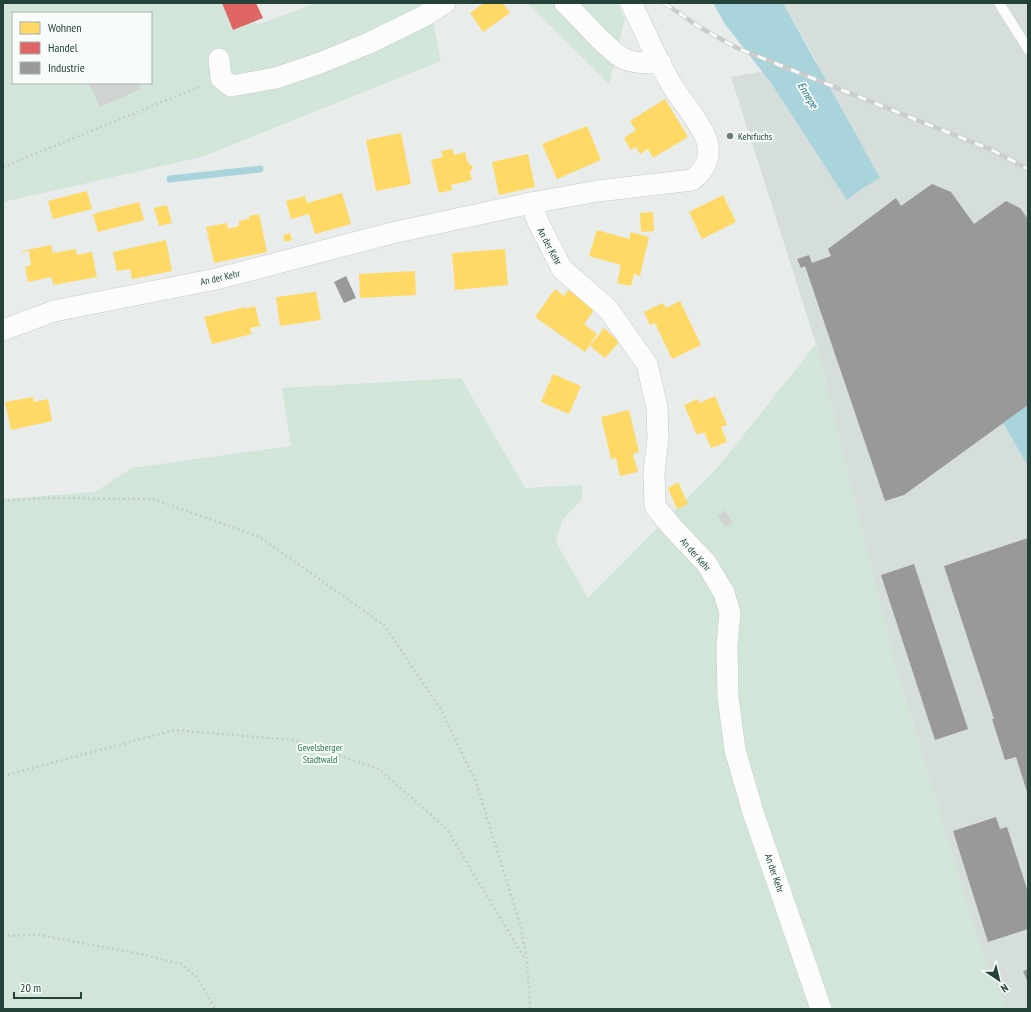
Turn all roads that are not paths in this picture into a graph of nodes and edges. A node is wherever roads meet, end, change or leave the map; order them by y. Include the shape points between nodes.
1 (445, 3) edge
2 (565, 3) edge
3 (631, 3) edge
4 (999, 3) edge
5 (1028, 49) edge
6 (661, 63) junction
7 (220, 68) road end
8 (531, 203) junction
9 (3, 330) edge
10 (821, 1009) edge

1 - 7 street via 369,43 276,78 231,86
2 - 6 street via 625,60
3 - 6 street, An der Kehr
4 - 5 lane
6 - 8 street, An der Kehr via 706,138 708,154 703,170 692,180 682,182
8 - 9 street, An der Kehr via 392,233 216,279 54,311
8 - 10 street, An der Kehr via 562,269 608,309 647,364 657,407 655,506 707,564 724,593 730,612 727,645 728,697 735,750 753,812

